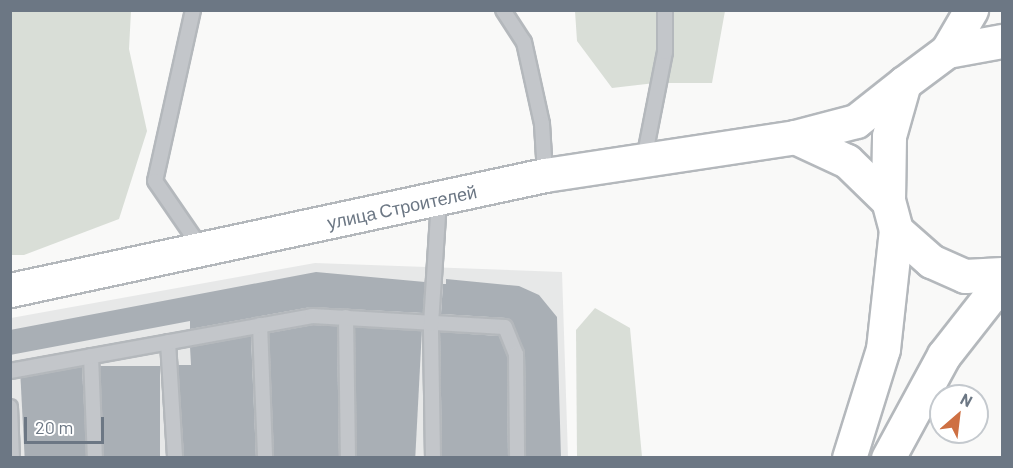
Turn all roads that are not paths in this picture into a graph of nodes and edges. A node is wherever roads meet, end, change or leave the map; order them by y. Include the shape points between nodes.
1 (193, 10) edge
2 (503, 10) edge
3 (664, 10) edge
4 (971, 10) edge
5 (1002, 41) edge
6 (947, 51) junction
7 (904, 84) junction
8 (795, 137) junction
9 (644, 160) junction
10 (545, 176) junction
11 (439, 198) junction
12 (892, 215) junction
13 (202, 250) junction
14 (1002, 274) edge
15 (1002, 281) edge
16 (10, 290) edge
17 (346, 317) junction
18 (260, 324) junction
19 (431, 324) junction
20 (168, 342) junction
21 (91, 356) junction
22 (10, 371) edge
23 (10, 407) edge
24 (12, 458) edge
25 (95, 458) edge
26 (175, 458) edge
27 (265, 458) edge
28 (348, 458) edge
29 (433, 458) edge
30 (518, 458) edge
31 (849, 458) edge
32 (888, 458) edge

1 - 13 lane via 155,181
2 - 10 lane via 524,42 542,124
3 - 9 lane via 665,52
4 - 6 main road
5 - 6 main road
6 - 7 main road, улица Строителей
7 - 8 main road, улица Строителей via 856,121
7 - 12 main road via 889,136
8 - 9 main road, улица Строителей
8 - 12 main road via 847,161
9 - 10 main road, улица Строителей
10 - 11 main road, улица Строителей
11 - 13 main road, улица Строителей
11 - 19 lane
12 - 14 main road via 931,261 965,276
12 - 31 main road via 884,349
13 - 16 main road, улица Строителей
15 - 32 main road via 944,355
17 - 18 lane via 312,316
17 - 19 lane
17 - 28 lane
18 - 20 lane
18 - 27 lane
19 - 29 lane
19 - 30 lane via 505,327 516,354
20 - 21 lane
20 - 26 lane
21 - 22 lane
21 - 25 lane
23 - 24 lane

